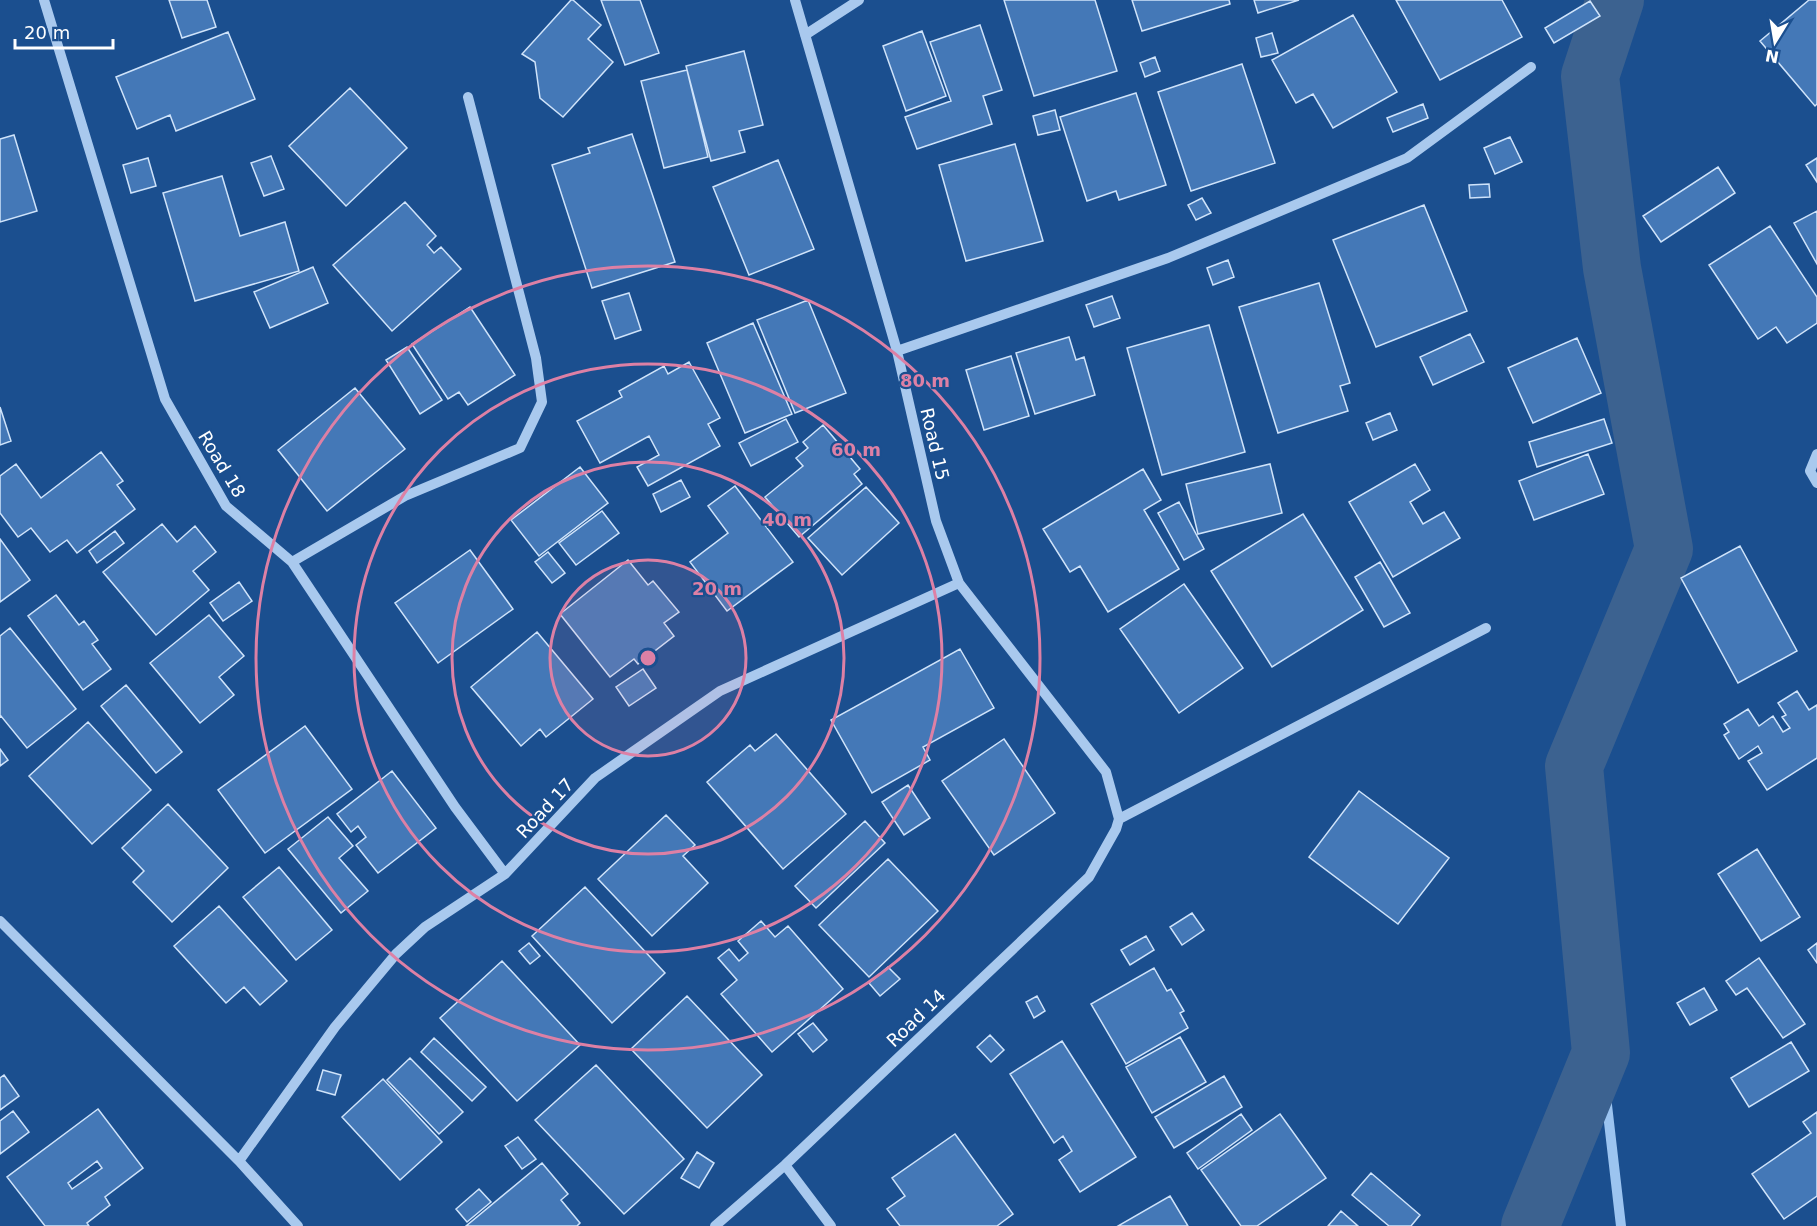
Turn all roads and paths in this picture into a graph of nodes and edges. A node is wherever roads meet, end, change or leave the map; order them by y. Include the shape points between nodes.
1 (44, 0) edge
2 (795, 0) edge
3 (859, 0) edge
4 (805, 35) junction
5 (1531, 67) dead end
6 (468, 97) dead end
7 (897, 351) junction
8 (1817, 454) edge
9 (1817, 483) edge
10 (292, 562) junction
11 (959, 583) junction
12 (1486, 628) dead end
13 (1119, 819) junction
14 (505, 874) junction
15 (0, 921) edge
16 (239, 1161) junction
17 (785, 1165) junction
18 (298, 1226) edge
19 (716, 1226) edge
20 (831, 1226) edge

1 - 10 street, Road 18 via 165,399 226,506
2 - 4 street, Road 15
3 - 4 street
4 - 7 street, Road 15
5 - 7 street via 1407,158 1168,258
6 - 10 street via 536,358 542,402 520,448 405,496
7 - 11 street, Road 15 via 936,521
8 - 9 street via 1810,471
10 - 14 street, Road 18 via 455,807
11 - 13 street, Road 15 via 1106,772
11 - 14 street, Road 17 via 720,691 595,778
12 - 13 street
13 - 17 street, Road 14 via 1089,877
14 - 16 street, Road 17 via 425,927 396,954 335,1027
15 - 16 street
16 - 18 street
17 - 19 street, Road 14
17 - 20 street

